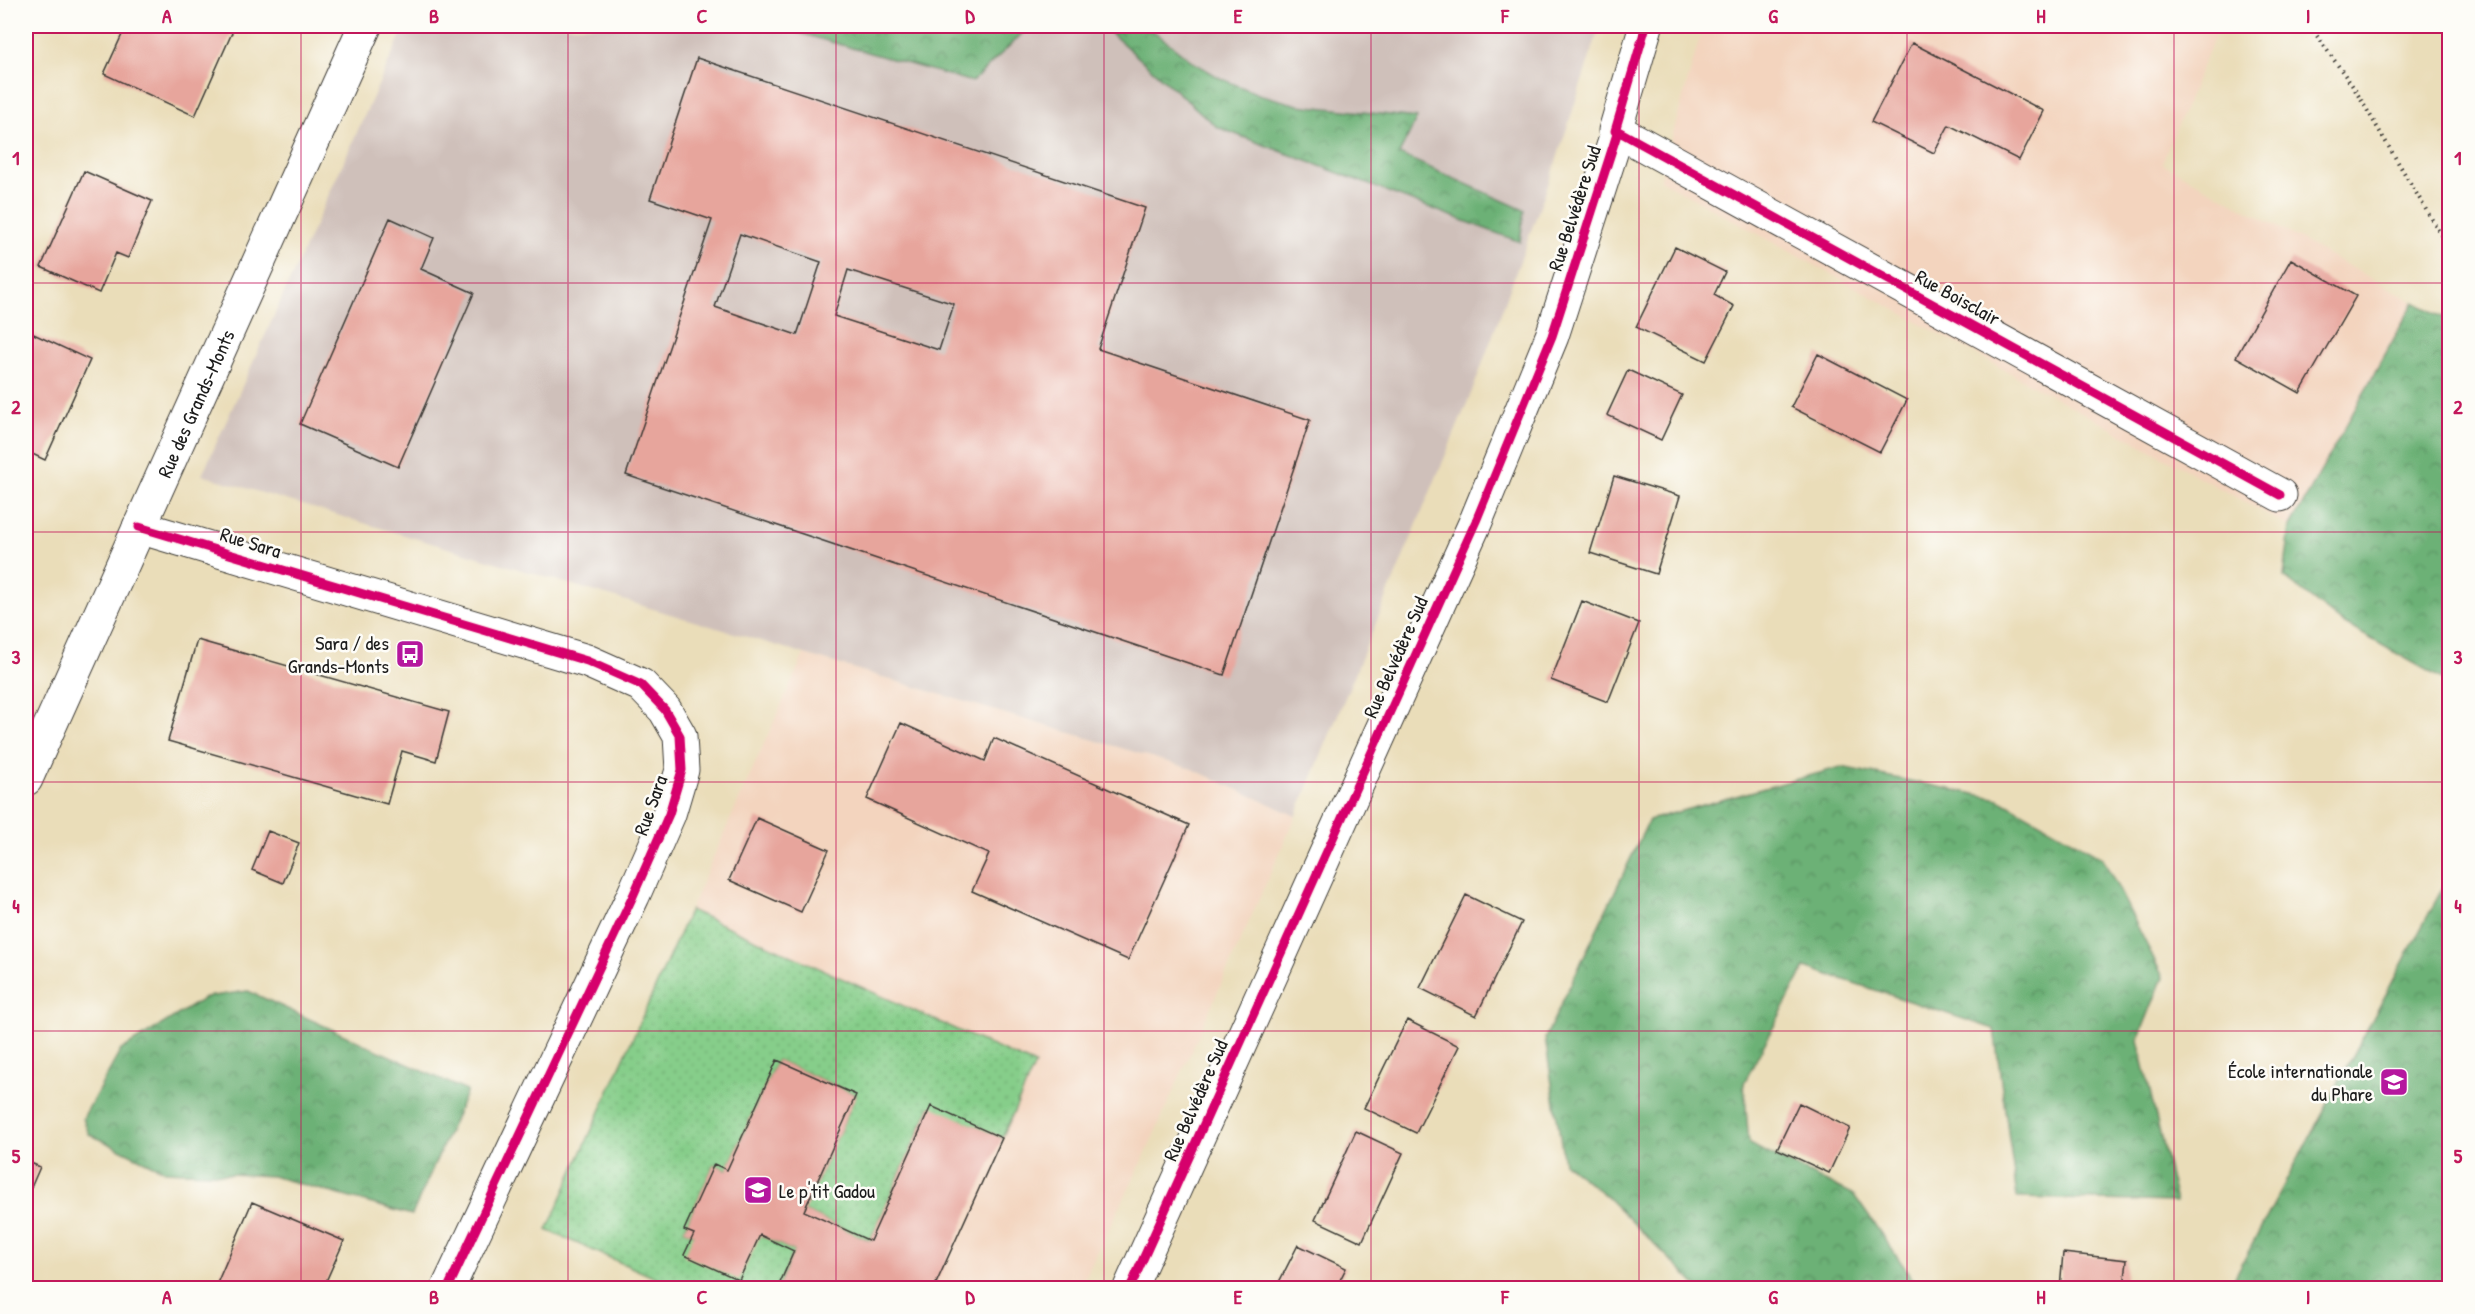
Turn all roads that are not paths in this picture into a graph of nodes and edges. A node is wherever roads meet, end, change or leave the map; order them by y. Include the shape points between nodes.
1 (365, 26) edge
2 (1646, 26) edge
3 (1618, 131) junction
4 (2280, 495) dead end
5 (139, 527) junction
6 (26, 778) edge
7 (448, 1288) edge
8 (1130, 1288) edge

1 - 5 street, Rue des Grands-Monts
2 - 3 street, Rue Belvédère Sud via 1614,131
3 - 4 street, Rue Boisclair
3 - 8 street, Rue Belvédère Sud via 1552,336 1476,521
5 - 6 street, Rue des Grands-Monts
5 - 7 street, Rue Sara via 587,661 641,685 665,710 680,736 682,770 669,814

